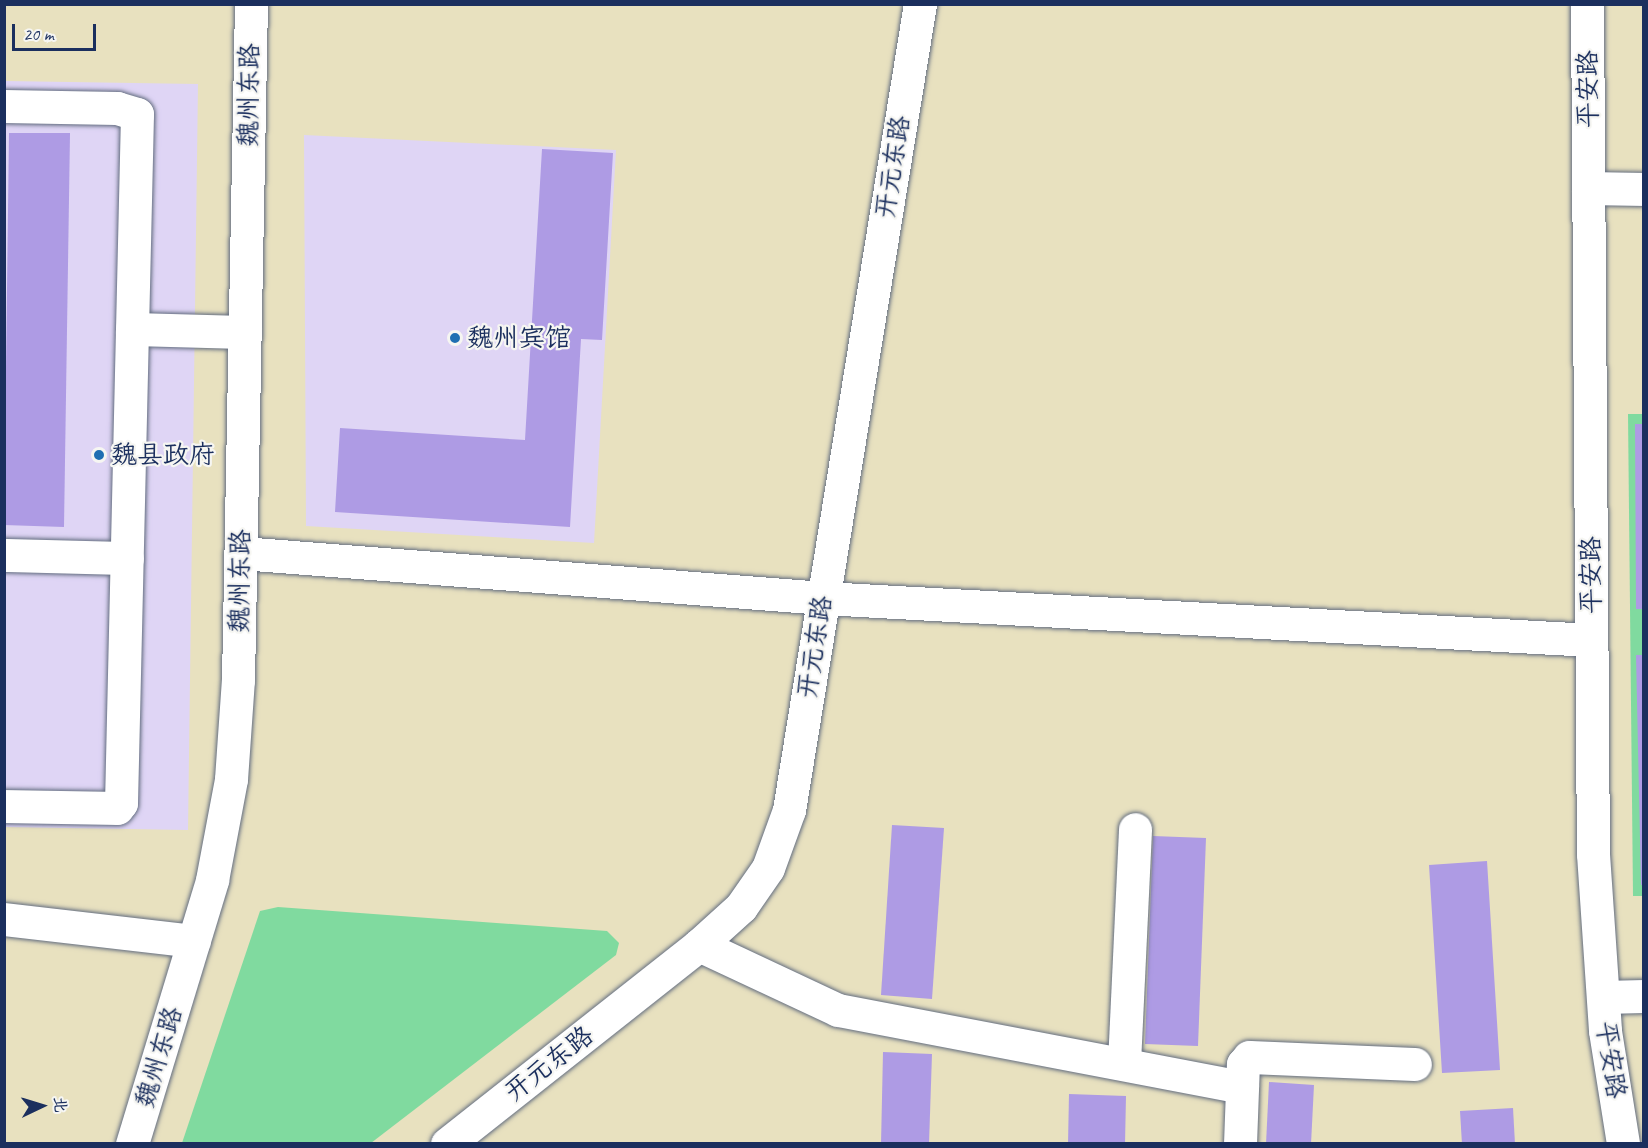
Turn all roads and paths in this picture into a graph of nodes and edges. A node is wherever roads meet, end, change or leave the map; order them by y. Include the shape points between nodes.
1 (251, 4) edge
2 (920, 4) edge
3 (1587, 4) edge
4 (4, 106) edge
5 (1588, 188) junction
6 (1644, 189) edge
7 (132, 329) junction
8 (245, 332) junction
9 (241, 553) junction
10 (4, 555) edge
11 (127, 558) junction
12 (823, 598) junction
13 (1591, 640) junction
14 (4, 806) edge
15 (1135, 829) dead end
16 (4, 919) edge
17 (194, 941) junction
18 (699, 945) junction
19 (1644, 996) edge
20 (1603, 997) junction
21 (1124, 1063) junction
22 (1415, 1064) dead end
23 (1242, 1088) junction
24 (132, 1143) edge
25 (447, 1143) edge
26 (1240, 1143) edge
27 (1623, 1143) edge

1 - 8 street, 魏州东路
2 - 12 street, 开元东路
3 - 5 street, 平安路
4 - 7 street via 117,108 137,114
5 - 6 street
5 - 13 street, 平安路
7 - 8 street
7 - 11 street
8 - 9 street, 魏州东路
9 - 12 street
9 - 17 street, 魏州东路 via 231,779 223,832
10 - 11 street
11 - 14 street via 121,803 117,808
12 - 13 street
12 - 18 street, 开元东路 via 785,819 768,868 741,907
13 - 20 street, 平安路 via 1593,854
15 - 21 street
16 - 17 street
17 - 24 street, 魏州东路
18 - 21 street via 838,1010
18 - 25 street, 开元东路
19 - 20 street
20 - 27 street, 平安路
21 - 23 street
22 - 23 street via 1249,1057 1243,1064
23 - 26 street

